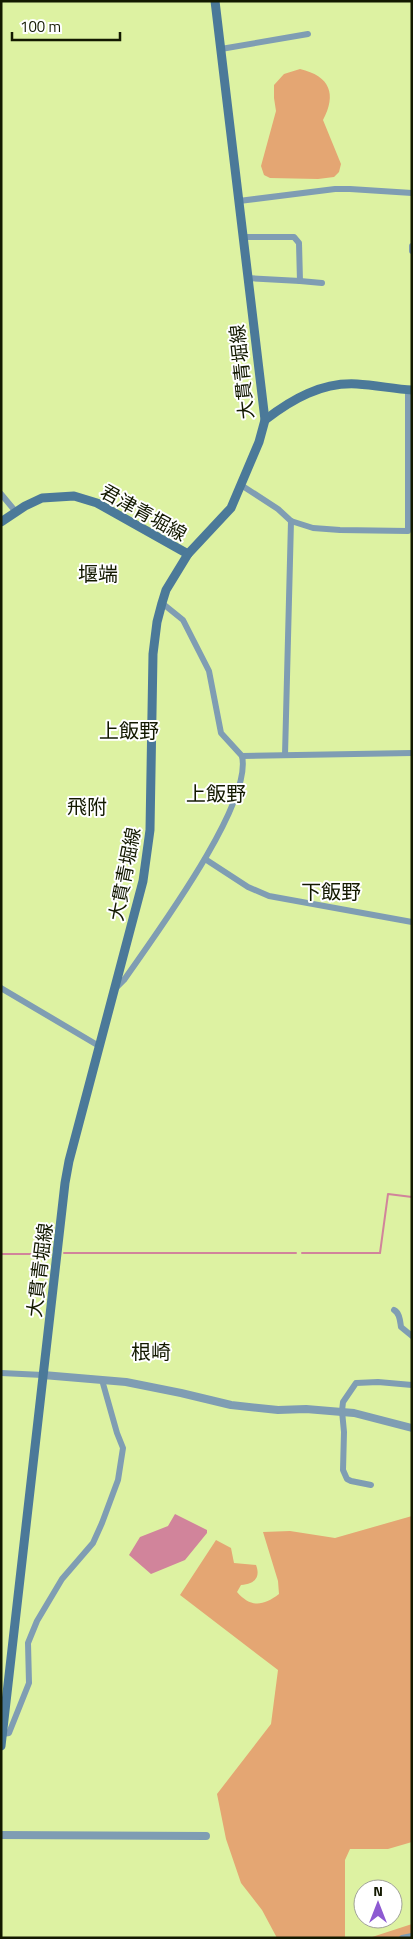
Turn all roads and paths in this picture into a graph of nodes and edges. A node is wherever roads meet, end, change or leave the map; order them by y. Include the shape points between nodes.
1 (216, 1) edge
2 (308, 34) dead end
3 (221, 50) junction
4 (412, 194) edge
5 (239, 201) junction
6 (243, 238) junction
7 (412, 246) edge
8 (412, 251) edge
9 (247, 278) junction
10 (300, 281) junction
11 (322, 283) dead end
12 (410, 390) edge
13 (265, 420) junction
14 (241, 485) junction
15 (1, 494) edge
16 (16, 512) junction
17 (291, 521) junction
18 (1, 522) edge
19 (188, 554) junction
20 (162, 603) junction
21 (412, 753) edge
22 (286, 755) junction
23 (242, 756) junction
24 (205, 859) junction
25 (412, 922) edge
26 (1, 988) edge
27 (115, 989) junction
28 (99, 1046) junction
29 (394, 1310) dead end
30 (412, 1336) edge
31 (1, 1373) edge
32 (43, 1375) junction
33 (102, 1380) junction
34 (412, 1385) edge
35 (342, 1411) junction
36 (412, 1428) edge
37 (371, 1485) dead end
38 (3, 1734) junction
39 (1, 1746) edge
40 (1, 1835) edge
41 (206, 1836) dead end
42 (412, 1936) edge
43 (402, 1938) edge

1 - 3 main road, 大貫青堀線
2 - 3 street
3 - 5 main road, 大貫青堀線
4 - 5 street via 342,189
5 - 6 main road, 大貫青堀線
6 - 9 main road, 大貫青堀線
6 - 10 street via 294,237 300,243
7 - 8 street
9 - 10 street
9 - 13 main road, 大貫青堀線
10 - 11 street
12 - 13 main road via 356,384 328,386 307,393
12 - 17 street via 408,531 312,528
13 - 14 main road, 大貫青堀線
14 - 17 street
14 - 19 main road, 大貫青堀線 via 227,514
15 - 16 street
16 - 18 main road, 君津青堀線
16 - 19 main road, 君津青堀線 via 42,498 84,498
17 - 22 street
19 - 20 main road, 大貫青堀線 via 166,590
20 - 23 street via 183,620 209,671 221,733
20 - 27 main road, 大貫青堀線 via 153,654 148,852
21 - 22 street
22 - 23 street
23 - 24 street via 242,772 235,797
24 - 25 street via 248,887 269,896
24 - 27 street
26 - 28 street
27 - 28 main road, 大貫青堀線
28 - 32 main road, 大貫青堀線 via 65,1182
29 - 30 street via 400,1317 401,1327
31 - 32 street
32 - 33 street
32 - 38 main road, 大貫青堀線
33 - 35 street via 157,1387 231,1406
33 - 38 street via 123,1448 118,1480 93,1543 62,1579 37,1621 28,1643 29,1683 12,1727
34 - 35 street via 356,1383 343,1402
35 - 36 street
35 - 37 street via 342,1466 345,1475 354,1483
38 - 39 main road, 大貫青堀線
40 - 41 street
42 - 43 street

